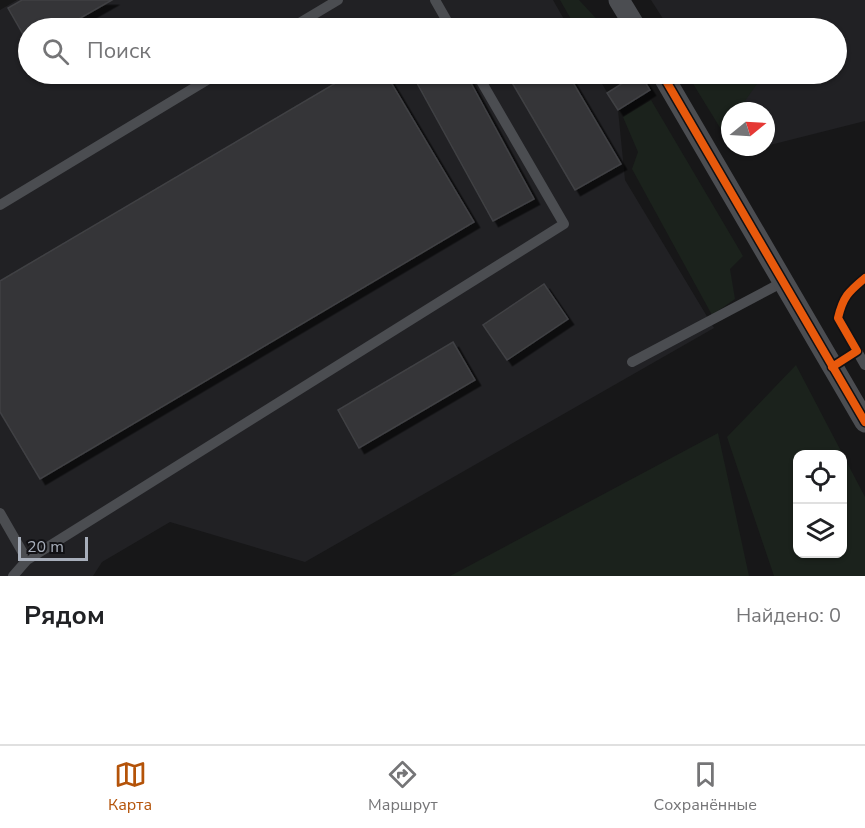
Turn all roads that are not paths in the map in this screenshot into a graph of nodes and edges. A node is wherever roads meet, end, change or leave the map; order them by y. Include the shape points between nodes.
1 (338, 0) edge
2 (435, 0) edge
3 (619, 0) edge
4 (308, 18) edge
5 (445, 18) edge
6 (630, 18) edge
7 (200, 84) edge
8 (483, 84) edge
9 (668, 84) edge
10 (0, 205) edge
11 (783, 282) junction
12 (857, 351) dead end
13 (632, 362) dead end
14 (865, 365) edge
15 (865, 422) edge
16 (0, 513) edge
17 (27, 560) junction
18 (13, 576) edge

1 - 4 lane
2 - 5 lane
3 - 6 street
7 - 10 lane
8 - 17 lane via 564,224
9 - 11 street
11 - 13 lane
11 - 15 street
12 - 14 lane
16 - 17 lane
17 - 18 lane

